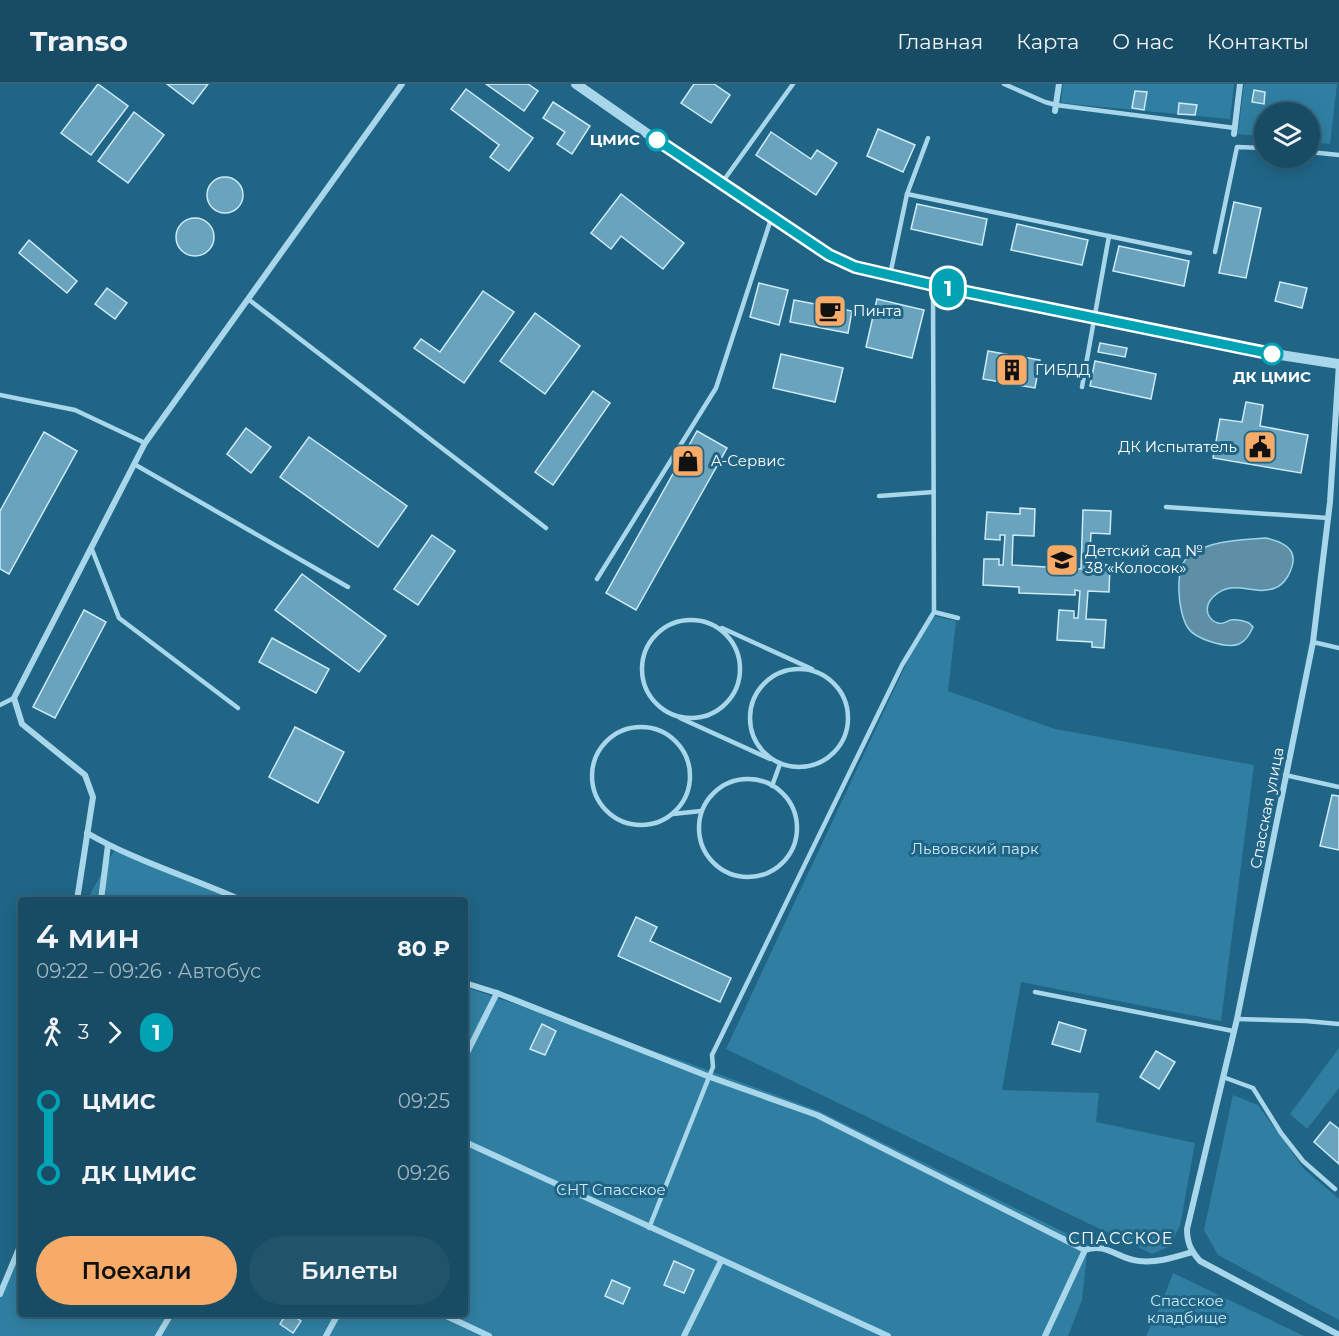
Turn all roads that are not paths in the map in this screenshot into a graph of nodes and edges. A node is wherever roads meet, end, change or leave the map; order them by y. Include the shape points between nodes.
1 (402, 84) edge
2 (576, 84) edge
3 (793, 84) edge
4 (1004, 84) edge
5 (1059, 84) edge
6 (1240, 84) edge
7 (1056, 108) junction
8 (1235, 131) joint
9 (928, 138) dead end
10 (1254, 148) edge
11 (1320, 153) edge
12 (1339, 155) edge
13 (721, 185) junction
14 (906, 194) junction
15 (771, 218) junction
16 (1109, 236) junction
17 (1215, 252) dead end
18 (1190, 253) dead end
19 (890, 275) junction
20 (933, 285) junction
21 (248, 299) junction
22 (1094, 318) junction
23 (1339, 359) edge
24 (1339, 364) edge
25 (1082, 387) dead end
26 (0, 395) edge
27 (1338, 421) edge
28 (145, 443) junction
29 (134, 464) junction
30 (934, 492) junction
31 (879, 496) dead end
32 (1166, 507) dead end
33 (1328, 518) junction
34 (546, 528) dead end
35 (91, 547) junction
36 (597, 579) dead end
37 (348, 587) dead end
38 (934, 612) junction
39 (958, 618) dead end
40 (708, 622) junction
41 (1313, 642) junction
42 (1339, 648) edge
43 (815, 671) junction
44 (14, 698) junction
45 (0, 705) edge
46 (238, 708) dead end
47 (674, 716) junction
48 (782, 765) junction
49 (1285, 775) junction
50 (772, 786) junction
51 (1339, 788) edge
52 (701, 811) junction
53 (673, 814) junction
54 (87, 833) junction
55 (108, 845) junction
56 (77, 897) edge
57 (100, 897) edge
58 (235, 897) edge
59 (468, 984) edge
60 (1035, 992) dead end
61 (497, 993) junction
62 (1237, 1019) junction
63 (1339, 1024) edge
64 (1233, 1031) junction
65 (468, 1051) edge
66 (710, 1077) junction
67 (1223, 1077) junction
68 (468, 1143) edge
69 (1335, 1189) dead end
70 (650, 1228) junction
71 (1084, 1250) junction
72 (18, 1251) edge
73 (1192, 1252) junction
74 (721, 1261) junction
75 (0, 1294) edge
76 (169, 1317) edge
77 (336, 1317) edge
78 (448, 1317) edge
79 (1339, 1335) edge
80 (158, 1336) edge
81 (326, 1336) edge
82 (489, 1336) edge
83 (684, 1336) edge
84 (888, 1336) edge
85 (1045, 1336) edge

1 - 21 street
2 - 13 street
3 - 13 lane
4 - 7 lane
5 - 7 street
6 - 8 street
7 - 8 lane
9 - 14 lane
10 - 17 lane via 1237,147
11 - 12 lane
13 - 15 street
14 - 16 lane
14 - 19 lane
15 - 19 street via 839,261
15 - 36 lane via 716,388
16 - 18 lane
16 - 22 lane
19 - 20 street
20 - 22 street
20 - 30 lane
21 - 28 street
21 - 34 lane
22 - 24 street
22 - 25 lane
23 - 24 street
24 - 27 street, Спасская улица
26 - 28 lane via 75,410
27 - 33 street, Спасская улица
28 - 29 street
29 - 35 street
29 - 37 lane
30 - 31 lane
30 - 38 lane
32 - 33 lane
33 - 41 street, Спасская улица
35 - 44 street
35 - 46 lane via 119,618
38 - 39 lane
38 - 66 lane via 902,665 712,1055
40 - 43 lane
40 - 47 lane via 682,620 659,631 644,652 642,678 653,701
40 - 47 lane via 729,636 740,660 738,686 723,707 700,718
41 - 42 lane
41 - 49 street, Спасская улица
43 - 48 lane via 837,686 848,709 845,735 831,756 807,767
43 - 48 lane via 790,669 774,676 766,680 752,701 749,727 760,750
44 - 45 lane
44 - 54 street via 22,724 85,775 93,798
47 - 48 lane
48 - 50 lane
49 - 51 lane
49 - 62 street, Спасская улица
50 - 52 lane via 765,781 739,779 715,790
50 - 52 lane via 786,796 797,819 795,844 780,866 756,877 731,875 710,860 699,837
52 - 53 lane
53 - 53 lane via 649,825 624,823 603,808 592,785 594,759 609,738 632,727 658,730 679,744 690,768 688,793
54 - 55 street
54 - 56 street
55 - 57 street
55 - 58 street
59 - 61 street
60 - 64 lane
61 - 65 street
61 - 66 street
62 - 63 lane
62 - 64 street, Спасская улица
64 - 67 street, Спасская улица
66 - 70 lane
66 - 71 street via 817,1115
67 - 69 lane via 1253,1088 1303,1161
67 - 73 street, Спасская улица via 1187,1229
68 - 70 street
70 - 74 street
71 - 73 street via 1096,1246 1138,1262
71 - 85 street
72 - 75 street
73 - 79 street via 1200,1261
74 - 83 street
74 - 84 street
76 - 80 street
77 - 81 street
78 - 82 street

